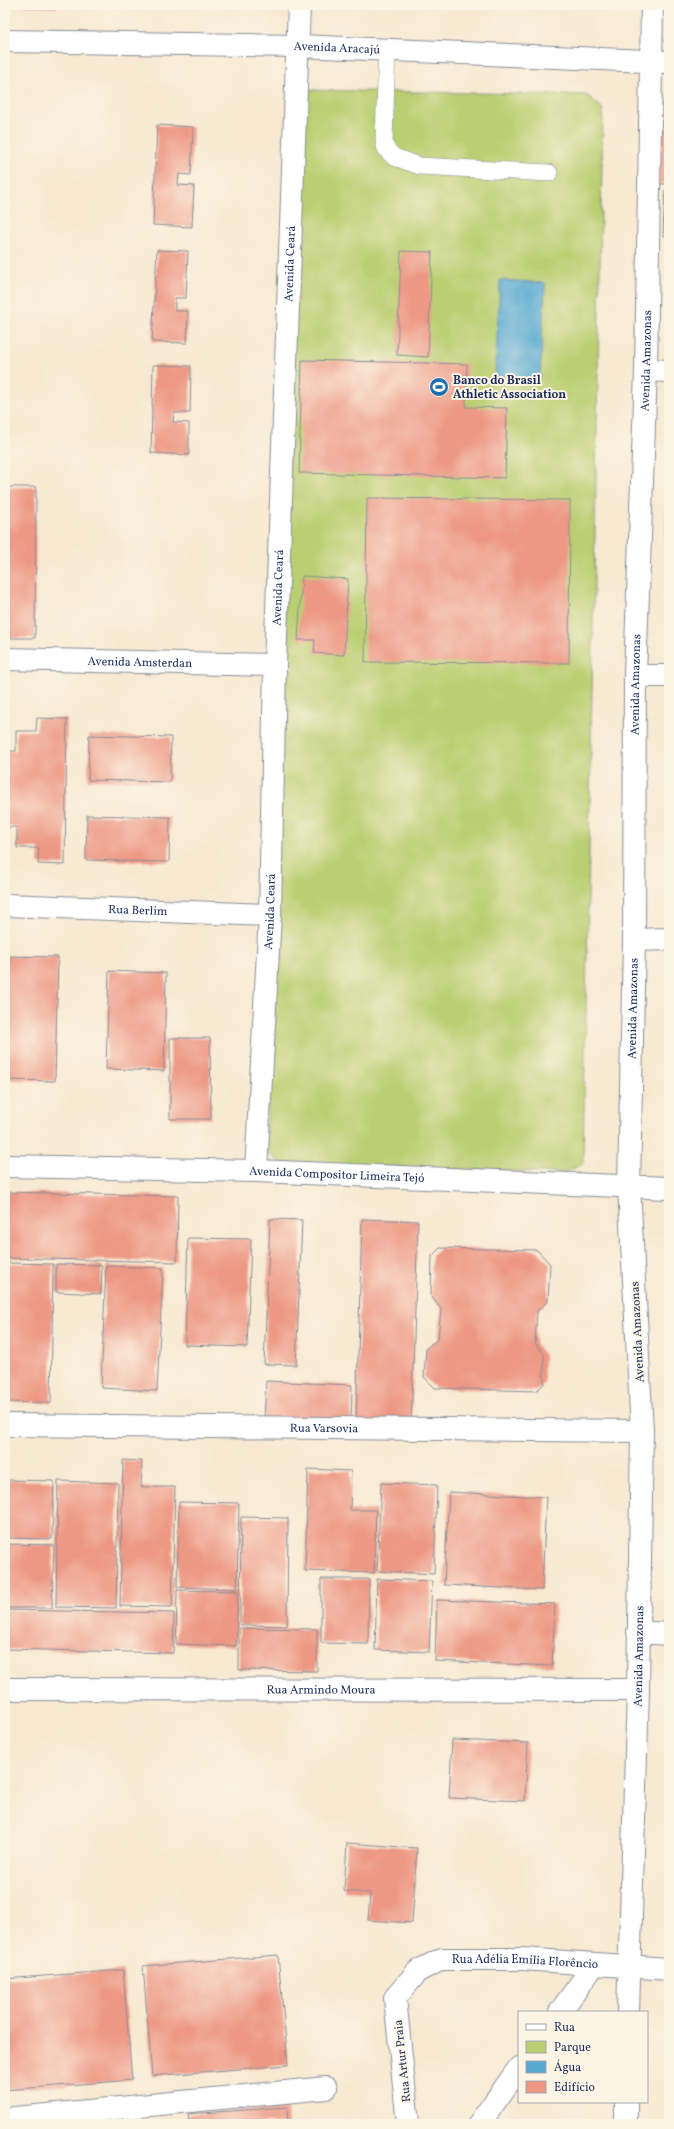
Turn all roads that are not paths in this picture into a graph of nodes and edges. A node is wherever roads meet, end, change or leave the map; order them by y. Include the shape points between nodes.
1 (299, 5) edge
2 (652, 5) edge
3 (5, 42) edge
4 (299, 46) junction
5 (387, 49) junction
6 (660, 62) edge
7 (549, 173) dead end
8 (646, 370) junction
9 (669, 371) edge
10 (5, 659) edge
11 (275, 665) junction
12 (635, 676) junction
13 (669, 676) edge
14 (5, 905) edge
15 (270, 915) junction
16 (669, 939) edge
17 (634, 940) junction
18 (5, 1166) edge
19 (256, 1171) junction
20 (629, 1187) junction
21 (669, 1188) edge
22 (5, 1425) edge
23 (642, 1431) junction
24 (638, 1632) junction
25 (669, 1634) edge
26 (5, 1689) edge
27 (638, 1690) junction
28 (594, 1965) junction
29 (630, 1966) junction
30 (669, 1969) edge
31 (395, 1998) joint
32 (561, 2011) edge
33 (628, 2011) edge
34 (518, 2069) edge
35 (326, 2088) dead end
36 (626, 2103) edge
37 (5, 2119) edge
38 (408, 2124) edge
39 (478, 2124) edge
40 (626, 2124) edge

1 - 4 street, Avenida Ceará
2 - 6 street, Avenida Amazonas
3 - 4 street, Avenida Aracajú
4 - 5 street, Avenida Aracajú
4 - 11 street, Avenida Ceará
5 - 6 street, Avenida Aracajú
5 - 7 lane via 383,134 386,149 394,157 420,166
6 - 8 street, Avenida Amazonas
8 - 9 street
8 - 12 street, Avenida Amazonas
10 - 11 street, Avenida Amsterdan
11 - 15 street, Avenida Ceará
12 - 13 street
12 - 17 street, Avenida Amazonas
14 - 15 street, Rua Berlim
15 - 19 street, Avenida Ceará
16 - 17 street
17 - 20 street, Avenida Amazonas
18 - 19 street, Avenida Compositor Limeira Tejó
19 - 20 street, Avenida Compositor Limeira Tejó
20 - 21 street, Avenida Compositor Limeira Tejó
20 - 23 street, Avenida Amazonas
22 - 23 street, Rua Varsovia
23 - 24 street, Avenida Amazonas
24 - 25 street
24 - 27 street, Avenida Amazonas
26 - 27 street, Rua Armindo Moura
27 - 29 street, Avenida Amazonas
28 - 29 street, Rua Adélia Emilia Florêncio
28 - 31 street, Rua Adélia Emilia Florêncio via 522,1959 442,1959 418,1971
28 - 32 street
29 - 30 street, Rua Adélia Emilia Florêncio
29 - 33 street, Avenida Amazonas
31 - 38 street, Rua Artur Praia
34 - 39 street
35 - 37 street
36 - 40 street

